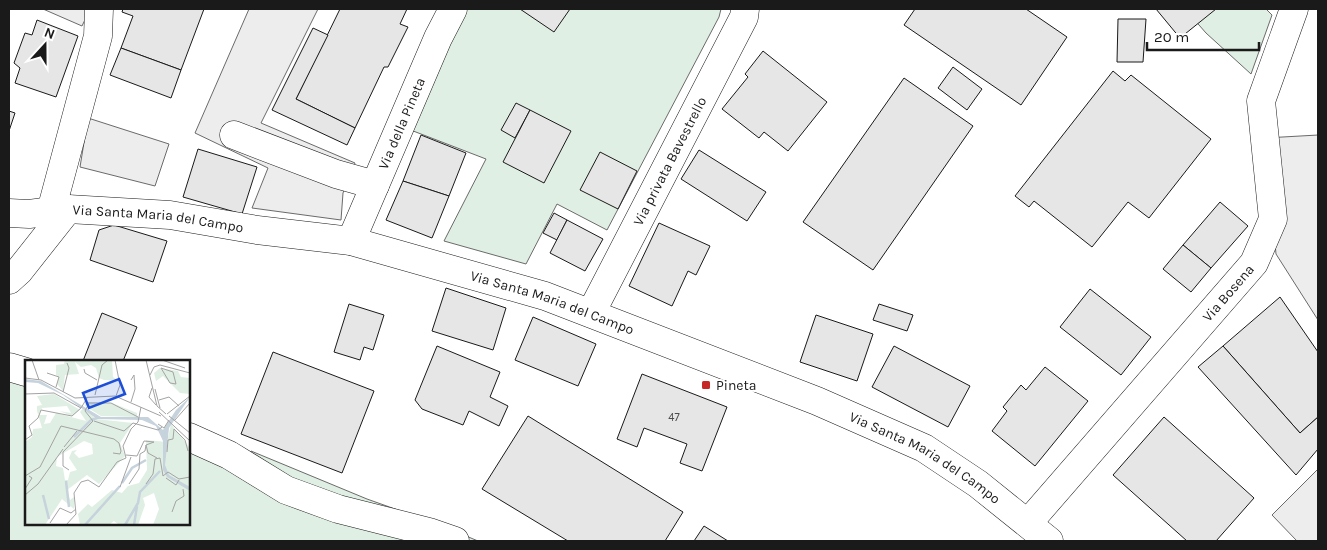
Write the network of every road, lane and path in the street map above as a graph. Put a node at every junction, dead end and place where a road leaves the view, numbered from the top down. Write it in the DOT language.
graph roads {
  1 [pos="99,9"];
  2 [pos="453,9"];
  3 [pos="745,9"];
  4 [pos="1294,9"];
  5 [pos="234,135"];
  6 [pos="375,185"];
  7 [pos="60,210"];
  8 [pos="9,213"];
  9 [pos="351,241"];
  10 [pos="9,280"];
  11 [pos="592,313"];
  12 [pos="9,367"];
  13 [pos="25,372"];
  14 [pos="190,437"];
  15 [pos="1028,523"];
  16 [pos="455,541"];
  17 [pos="1049,541"];
  1 -- 7 [label="street"];
  2 -- 6 [label="street, Via della Pineta"];
  3 -- 11 [label="street, Via privata Bavestrello"];
  4 -- 15 [label="street, Via Bosena"];
  5 -- 6 [label="street"];
  6 -- 9 [label="street, Via della Pineta"];
  7 -- 8 [label="street, Via Santa Maria del Campo"];
  7 -- 9 [label="street, Via Santa Maria del Campo"];
  7 -- 10 [label="street"];
  9 -- 11 [label="street, Via Santa Maria del Campo"];
  11 -- 15 [label="street, Via Santa Maria del Campo"];
  12 -- 13 [label="street"];
  14 -- 16 [label="street"];
  15 -- 17 [label="street, Via Santa Maria del Campo"];
}
